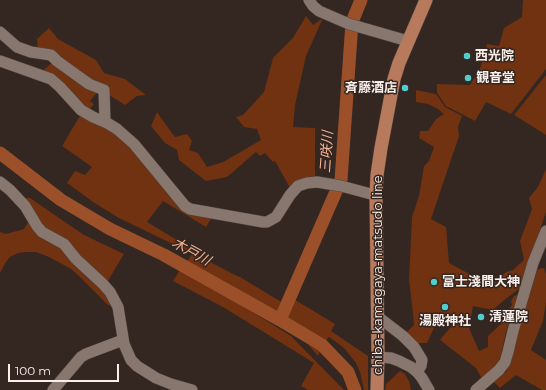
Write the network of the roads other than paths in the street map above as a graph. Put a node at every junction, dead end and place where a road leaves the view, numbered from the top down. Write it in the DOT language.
graph roads {
  1 [pos="308,0"];
  2 [pos="426,0"];
  3 [pos="0,32"];
  4 [pos="408,41"];
  5 [pos="0,61"];
  6 [pos="105,122"];
  7 [pos="0,182"];
  8 [pos="376,194"];
  9 [pos="546,231"];
  10 [pos="377,316"];
  11 [pos="123,340"];
  12 [pos="378,357"];
  13 [pos="417,372"];
  14 [pos="53,390"];
  15 [pos="192,390"];
  16 [pos="377,390"];
  17 [pos="429,390"];
  18 [pos="476,390"];
  1 -- 4 [label="street"];
  2 -- 4 [label="main road, chiba-kamagaya-matsudo line"];
  3 -- 6 [label="street"];
  4 -- 8 [label="main road, chiba-kamagaya-matsudo line"];
  5 -- 6 [label="street"];
  6 -- 8 [label="street"];
  7 -- 11 [label="street"];
  8 -- 10 [label="main road, chiba-kamagaya-matsudo line"];
  9 -- 18 [label="street"];
  10 -- 12 [label="main road, chiba-kamagaya-matsudo line"];
  10 -- 13 [label="street"];
  11 -- 14 [label="street"];
  11 -- 15 [label="street"];
  12 -- 13 [label="street"];
  12 -- 16 [label="main road, chiba-kamagaya-matsudo line"];
  13 -- 17 [label="street"];
}
